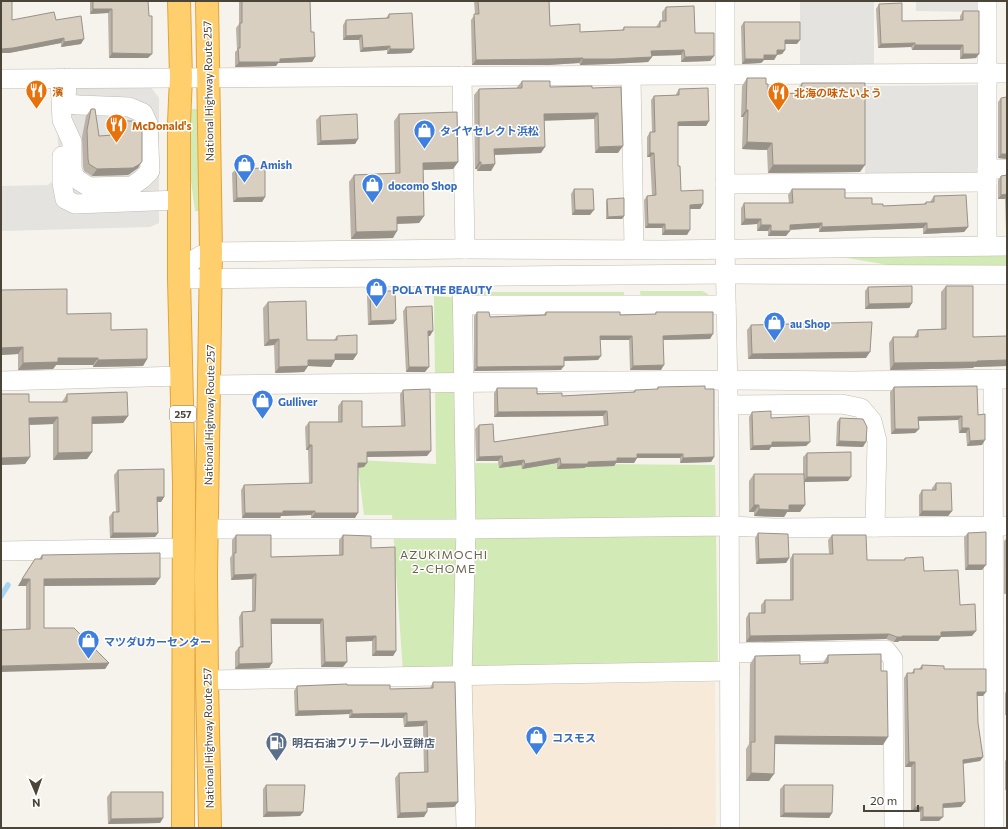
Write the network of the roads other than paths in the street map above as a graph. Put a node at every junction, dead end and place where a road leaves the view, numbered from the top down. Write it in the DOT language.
graph roads {
  1 [pos="179,1"];
  2 [pos="207,1"];
  3 [pos="725,1"];
  4 [pos="987,1"];
  5 [pos="1007,72"];
  6 [pos="987,73"];
  7 [pos="725,74"];
  8 [pos="462,76"];
  9 [pos="631,76"];
  10 [pos="180,77"];
  11 [pos="1,78"];
  12 [pos="64,78"];
  13 [pos="208,78"];
  14 [pos="62,120"];
  15 [pos="1007,168"];
  16 [pos="987,175"];
  17 [pos="725,184"];
  18 [pos="132,186"];
  19 [pos="179,194"];
  20 [pos="987,246"];
  21 [pos="1007,246"];
  22 [pos="725,248"];
  23 [pos="465,249"];
  24 [pos="634,249"];
  25 [pos="211,252"];
  26 [pos="726,274"];
  27 [pos="1007,275"];
  28 [pos="462,277"];
  29 [pos="211,278"];
  30 [pos="179,279"];
  31 [pos="462,305"];
  32 [pos="726,305"];
  33 [pos="182,376"];
  34 [pos="1000,379"];
  35 [pos="728,380"];
  36 [pos="1,381"];
  37 [pos="464,383"];
  38 [pos="210,385"];
  39 [pos="728,405"];
  40 [pos="728,526"];
  41 [pos="1000,526"];
  42 [pos="875,527"];
  43 [pos="208,529"];
  44 [pos="466,529"];
  45 [pos="184,548"];
  46 [pos="1,551"];
  47 [pos="730,653"];
  48 [pos="730,671"];
  49 [pos="462,676"];
  50 [pos="1000,679"];
  51 [pos="207,680"];
  52 [pos="183,828"];
  53 [pos="210,828"];
  54 [pos="466,828"];
  55 [pos="730,828"];
  56 [pos="894,828"];
  57 [pos="994,828"];
  1 -- 10 [label="highway, 257"];
  2 -- 13 [label="highway, National Highway Route 257 / 257"];
  3 -- 7 [label="street"];
  4 -- 6 [label="street"];
  5 -- 6 [label="street"];
  6 -- 7 [label="street"];
  6 -- 16 [label="street"];
  7 -- 9 [label="street"];
  7 -- 17 [label="street"];
  8 -- 9 [label="street"];
  8 -- 13 [label="street"];
  8 -- 23 [label="street"];
  9 -- 24 [label="street"];
  10 -- 12 [label="street"];
  10 -- 13 [label="street"];
  10 -- 19 [label="highway, 257"];
  11 -- 12 [label="street"];
  12 -- 14 [label="street"];
  12 -- 18 [label="street"];
  13 -- 25 [label="highway, National Highway Route 257 / 257"];
  14 -- 18 [label="street"];
  14 -- 19 [label="street"];
  15 -- 16 [label="street"];
  16 -- 17 [label="street"];
  16 -- 20 [label="street"];
  17 -- 22 [label="street"];
  18 -- 19 [label="street"];
  19 -- 30 [label="highway, 257"];
  20 -- 21 [label="street"];
  20 -- 22 [label="street"];
  22 -- 24 [label="street"];
  22 -- 26 [label="street"];
  23 -- 24 [label="street"];
  23 -- 25 [label="street"];
  25 -- 29 [label="highway, National Highway Route 257 / 257"];
  25 -- 30 [label="street"];
  26 -- 27 [label="street"];
  26 -- 28 [label="street"];
  26 -- 32 [label="street"];
  28 -- 29 [label="street"];
  28 -- 31 [label="street"];
  29 -- 30 [label="street"];
  29 -- 38 [label="highway, National Highway Route 257 / 257"];
  30 -- 33 [label="highway, 257"];
  31 -- 32 [label="street"];
  31 -- 37 [label="street"];
  32 -- 35 [label="street"];
  33 -- 36 [label="street"];
  33 -- 45 [label="highway, 257"];
  34 -- 35 [label="street"];
  34 -- 41 [label="street"];
  35 -- 37 [label="street"];
  35 -- 39 [label="street"];
  37 -- 38 [label="street"];
  37 -- 44 [label="street"];
  38 -- 43 [label="highway, National Highway Route 257 / 257"];
  39 -- 40 [label="street"];
  39 -- 42 [label="street"];
  40 -- 42 [label="street"];
  40 -- 44 [label="street"];
  40 -- 47 [label="street"];
  41 -- 42 [label="street"];
  41 -- 50 [label="street"];
  43 -- 44 [label="street"];
  43 -- 51 [label="highway, National Highway Route 257 / 257"];
  44 -- 49 [label="street"];
  45 -- 46 [label="street"];
  45 -- 52 [label="highway, 257"];
  47 -- 48 [label="street"];
  47 -- 56 [label="street"];
  48 -- 49 [label="street"];
  48 -- 55 [label="street"];
  49 -- 51 [label="street"];
  49 -- 54 [label="street"];
  50 -- 57 [label="street"];
  51 -- 53 [label="highway, National Highway Route 257 / 257"];
}
